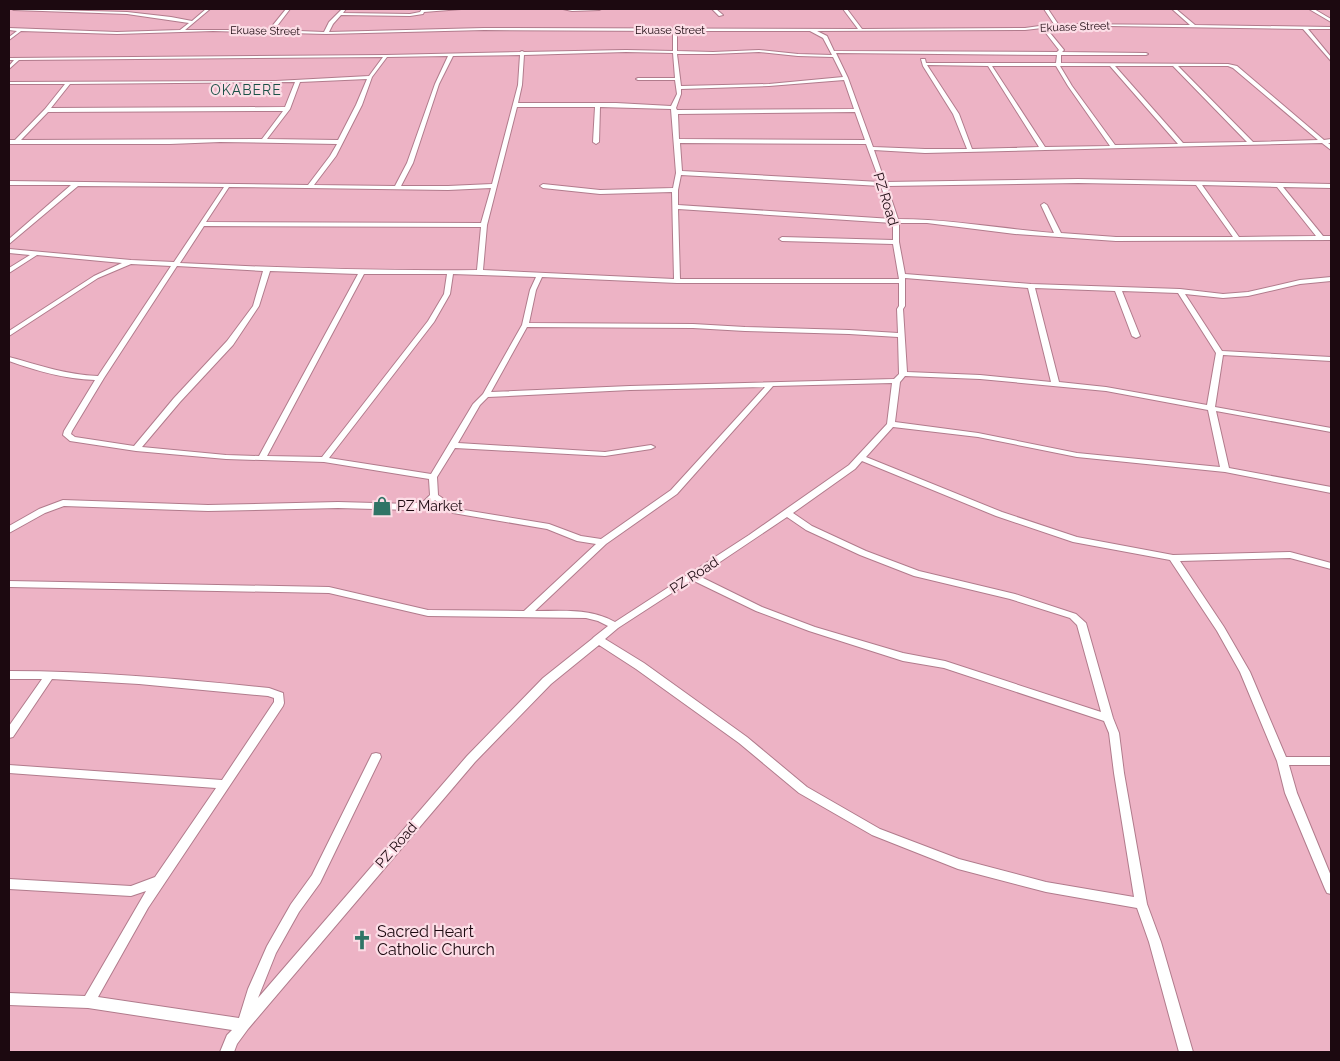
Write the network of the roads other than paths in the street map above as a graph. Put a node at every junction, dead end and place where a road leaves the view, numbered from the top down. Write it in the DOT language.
graph roads {
  1 [pos="14,9"];
  2 [pos="208,9"];
  3 [pos="288,9"];
  4 [pos="344,9"];
  5 [pos="459,9"];
  6 [pos="565,9"];
  7 [pos="599,9"];
  8 [pos="714,9"];
  9 [pos="845,9"];
  10 [pos="1046,9"];
  11 [pos="1174,9"];
  12 [pos="1310,9"];
  13 [pos="424,10"];
  14 [pos="340,14"];
  15 [pos="721,15"];
  16 [pos="1331,21"];
  17 [pos="193,22"];
  18 [pos="1057,25"];
  19 [pos="1194,26"];
  20 [pos="1304,27"];
  21 [pos="1044,28"];
  22 [pos="1331,28"];
  23 [pos="9,29"];
  24 [pos="808,29"];
  25 [pos="182,30"];
  26 [pos="675,30"];
  27 [pos="861,30"];
  28 [pos="19,31"];
  29 [pos="272,31"];
  30 [pos="326,33"];
  31 [pos="9,39"];
  32 [pos="522,52"];
  33 [pos="675,52"];
  34 [pos="1059,52"];
  35 [pos="920,53"];
  36 [pos="834,54"];
  37 [pos="1146,54"];
  38 [pos="451,55"];
  39 [pos="386,56"];
  40 [pos="18,59"];
  41 [pos="9,60"];
  42 [pos="1331,60"];
  43 [pos="1059,63"];
  44 [pos="924,64"];
  45 [pos="989,64"];
  46 [pos="1111,64"];
  47 [pos="1173,64"];
  48 [pos="9,68"];
  49 [pos="370,78"];
  50 [pos="846,78"];
  51 [pos="638,79"];
  52 [pos="678,79"];
  53 [pos="298,81"];
  54 [pos="9,82"];
  55 [pos="69,82"];
  56 [pos="679,88"];
  57 [pos="598,105"];
  58 [pos="515,106"];
  59 [pos="287,108"];
  60 [pos="48,110"];
  61 [pos="674,110"];
  62 [pos="857,110"];
  63 [pos="264,140"];
  64 [pos="677,141"];
  65 [pos="1328,141"];
  66 [pos="9,142"];
  67 [pos="16,142"];
  68 [pos="340,142"];
  69 [pos="596,142"];
  70 [pos="1252,143"];
  71 [pos="1181,144"];
  72 [pos="870,145"];
  73 [pos="1113,146"];
  74 [pos="1331,148"];
  75 [pos="1043,149"];
  76 [pos="970,150"];
  77 [pos="679,173"];
  78 [pos="9,183"];
  79 [pos="76,184"];
  80 [pos="881,184"];
  81 [pos="228,185"];
  82 [pos="311,185"];
  83 [pos="1200,185"];
  84 [pos="494,186"];
  85 [pos="543,186"];
  86 [pos="1279,186"];
  87 [pos="1331,186"];
  88 [pos="397,187"];
  89 [pos="675,190"];
  90 [pos="1044,205"];
  91 [pos="677,207"];
  92 [pos="896,221"];
  93 [pos="204,224"];
  94 [pos="484,225"];
  95 [pos="1059,236"];
  96 [pos="1237,238"];
  97 [pos="1321,238"];
  98 [pos="1331,238"];
  99 [pos="782,239"];
  100 [pos="9,242"];
  101 [pos="896,242"];
  102 [pos="9,252"];
  103 [pos="34,254"];
  104 [pos="131,262"];
  105 [pos="176,265"];
  106 [pos="267,269"];
  107 [pos="9,271"];
  108 [pos="362,272"];
  109 [pos="450,272"];
  110 [pos="480,272"];
  111 [pos="540,274"];
  112 [pos="901,278"];
  113 [pos="1331,279"];
  114 [pos="678,281"];
  115 [pos="1031,286"];
  116 [pos="1118,290"];
  117 [pos="1180,291"];
  118 [pos="528,313"];
  119 [pos="539,324"];
  120 [pos="525,325"];
  121 [pos="9,334"];
  122 [pos="901,335"];
  123 [pos="1136,336"];
  124 [pos="1220,353"];
  125 [pos="9,359"];
  126 [pos="1331,359"];
  127 [pos="903,374"];
  128 [pos="100,378"];
  129 [pos="896,381"];
  130 [pos="1055,383"];
  131 [pos="770,386"];
  132 [pos="486,395"];
  133 [pos="1210,406"];
  134 [pos="891,424"];
  135 [pos="1331,430"];
  136 [pos="453,445"];
  137 [pos="650,447"];
  138 [pos="136,450"];
  139 [pos="860,457"];
  140 [pos="262,458"];
  141 [pos="324,460"];
  142 [pos="1225,470"];
  143 [pos="433,477"];
  144 [pos="1331,490"];
  145 [pos="434,496"];
  146 [pos="786,512"];
  147 [pos="9,530"];
  148 [pos="580,539"];
  149 [pos="603,542"];
  150 [pos="585,558"];
  151 [pos="1173,558"];
  152 [pos="1331,566"];
  153 [pos="692,576"];
  154 [pos="9,584"];
  155 [pos="527,614"];
  156 [pos="615,626"];
  157 [pos="598,639"];
  158 [pos="9,675"];
  159 [pos="50,675"];
  160 [pos="1108,718"];
  161 [pos="9,734"];
  162 [pos="376,757"];
  163 [pos="1282,761"];
  164 [pos="1331,761"];
  165 [pos="9,769"];
  166 [pos="223,784"];
  167 [pos="159,881"];
  168 [pos="9,884"];
  169 [pos="1331,888"];
  170 [pos="131,891"];
  171 [pos="144,904"];
  172 [pos="1141,904"];
  173 [pos="9,999"];
  174 [pos="88,1002"];
  175 [pos="243,1025"];
  176 [pos="228,1052"];
  177 [pos="1186,1052"];
  1 -- 17 [label="street"];
  2 -- 17 [label="street"];
  3 -- 29 [label="street"];
  4 -- 14 [label="street"];
  5 -- 13 [label="street"];
  6 -- 7 [label="street"];
  8 -- 15 [label="street"];
  9 -- 27 [label="street"];
  10 -- 18 [label="street"];
  11 -- 19 [label="street"];
  12 -- 16 [label="street"];
  13 -- 14 [label="street"];
  14 -- 30 [label="street"];
  17 -- 25 [label="street"];
  18 -- 19 [label="street, Ekuase Street"];
  18 -- 21 [label="street, Ekuase Street"];
  19 -- 20 [label="street, Ekuase Street"];
  20 -- 22 [label="street, Ekuase Street"];
  20 -- 42 [label="street"];
  21 -- 27 [label="street, Ekuase Street"];
  21 -- 34 [label="street"];
  23 -- 28 [label="street, Ekuase Street"];
  24 -- 26 [label="street, Ekuase Street"];
  24 -- 27 [label="street, Ekuase Street"];
  24 -- 36 [label="street, PZ Road"];
  25 -- 28 [label="street, Ekuase Street"];
  25 -- 29 [label="street, Ekuase Street"];
  26 -- 30 [label="street, Ekuase Street"];
  26 -- 33 [label="street"];
  28 -- 31 [label="street"];
  29 -- 30 [label="street, Ekuase Street"];
  32 -- 33 [label="street"];
  32 -- 38 [label="street"];
  32 -- 58 [label="street"];
  33 -- 36 [label="street"];
  33 -- 52 [label="street"];
  34 -- 35 [label="street"];
  34 -- 37 [label="street"];
  34 -- 43 [label="street"];
  35 -- 36 [label="street"];
  35 -- 44 [label="street"];
  36 -- 50 [label="street, PZ Road"];
  38 -- 39 [label="street"];
  38 -- 88 [label="street"];
  39 -- 40 [label="street"];
  39 -- 49 [label="street"];
  40 -- 41 [label="street"];
  40 -- 48 [label="street"];
  43 -- 45 [label="street"];
  43 -- 46 [label="street"];
  43 -- 73 [label="street"];
  44 -- 45 [label="street"];
  44 -- 76 [label="street"];
  45 -- 75 [label="street"];
  46 -- 47 [label="street"];
  46 -- 71 [label="street"];
  47 -- 65 [label="street"];
  47 -- 70 [label="street"];
  49 -- 53 [label="street"];
  49 -- 68 [label="street"];
  50 -- 56 [label="street"];
  50 -- 62 [label="street, PZ Road"];
  51 -- 52 [label="street"];
  52 -- 56 [label="street"];
  53 -- 55 [label="street"];
  53 -- 59 [label="street"];
  54 -- 55 [label="street"];
  55 -- 60 [label="street"];
  56 -- 61 [label="street"];
  57 -- 58 [label="street"];
  57 -- 61 [label="street"];
  57 -- 69 [label="street"];
  58 -- 84 [label="street"];
  59 -- 60 [label="street"];
  59 -- 63 [label="street"];
  60 -- 67 [label="street"];
  61 -- 62 [label="street"];
  61 -- 64 [label="street"];
  62 -- 72 [label="street, PZ Road"];
  63 -- 67 [label="street"];
  63 -- 68 [label="street"];
  64 -- 72 [label="street"];
  64 -- 77 [label="street"];
  65 -- 70 [label="street"];
  65 -- 74 [label="street"];
  66 -- 67 [label="street"];
  68 -- 82 [label="street"];
  70 -- 71 [label="street"];
  71 -- 73 [label="street"];
  72 -- 76 [label="street"];
  72 -- 80 [label="street, PZ Road"];
  73 -- 75 [label="street"];
  75 -- 76 [label="street"];
  77 -- 80 [label="street"];
  77 -- 89 [label="street"];
  78 -- 79 [label="street"];
  79 -- 81 [label="street"];
  79 -- 100 [label="street"];
  80 -- 83 [label="street"];
  80 -- 92 [label="street, PZ Road"];
  81 -- 82 [label="street"];
  81 -- 93 [label="street"];
  82 -- 88 [label="street"];
  83 -- 86 [label="street"];
  83 -- 96 [label="street"];
  84 -- 88 [label="street"];
  84 -- 94 [label="street"];
  85 -- 89 [label="street"];
  86 -- 87 [label="street"];
  86 -- 97 [label="street"];
  89 -- 91 [label="street"];
  90 -- 95 [label="street"];
  91 -- 92 [label="street"];
  91 -- 114 [label="street"];
  92 -- 95 [label="street"];
  92 -- 101 [label="street, PZ Road"];
  93 -- 94 [label="street"];
  93 -- 105 [label="street"];
  94 -- 110 [label="street"];
  95 -- 96 [label="street"];
  96 -- 97 [label="street"];
  97 -- 98 [label="street"];
  99 -- 101 [label="street"];
  101 -- 112 [label="street, PZ Road"];
  102 -- 103 [label="street"];
  103 -- 104 [label="street"];
  103 -- 107 [label="street"];
  104 -- 105 [label="street"];
  104 -- 121 [label="street"];
  105 -- 106 [label="street"];
  105 -- 128 [label="street"];
  106 -- 108 [label="street"];
  106 -- 138 [label="street"];
  108 -- 109 [label="street"];
  108 -- 140 [label="street"];
  109 -- 110 [label="street"];
  109 -- 141 [label="street"];
  110 -- 111 [label="street"];
  111 -- 114 [label="street"];
  111 -- 118 [label="street"];
  112 -- 114 [label="street"];
  112 -- 115 [label="street"];
  112 -- 122 [label="street, PZ Road"];
  113 -- 117 [label="street"];
  115 -- 116 [label="street"];
  115 -- 130 [label="street"];
  116 -- 117 [label="street"];
  116 -- 123 [label="street"];
  117 -- 124 [label="street"];
  118 -- 119 [label="street"];
  118 -- 120 [label="street"];
  119 -- 120 [label="street"];
  119 -- 122 [label="street"];
  120 -- 132 [label="street"];
  122 -- 127 [label="street, PZ Road"];
  124 -- 126 [label="street"];
  124 -- 133 [label="street"];
  125 -- 128 [label="street"];
  127 -- 129 [label="street"];
  127 -- 130 [label="street"];
  128 -- 138 [label="street"];
  129 -- 131 [label="street"];
  129 -- 134 [label="street"];
  130 -- 133 [label="street"];
  131 -- 132 [label="street"];
  131 -- 149 [label="street"];
  132 -- 136 [label="street"];
  133 -- 135 [label="street"];
  133 -- 142 [label="street"];
  134 -- 139 [label="street, PZ Road"];
  134 -- 142 [label="street"];
  136 -- 137 [label="street"];
  136 -- 143 [label="street"];
  138 -- 140 [label="street"];
  139 -- 146 [label="street, PZ Road"];
  139 -- 151 [label="street"];
  140 -- 141 [label="street"];
  141 -- 143 [label="street"];
  142 -- 144 [label="street"];
  143 -- 145 [label="street"];
  145 -- 147 [label="street"];
  145 -- 148 [label="street"];
  146 -- 153 [label="street, PZ Road"];
  146 -- 160 [label="street"];
  148 -- 149 [label="street"];
  148 -- 150 [label="street"];
  149 -- 150 [label="street"];
  150 -- 155 [label="street"];
  151 -- 152 [label="street"];
  151 -- 163 [label="street"];
  153 -- 156 [label="street, PZ Road"];
  153 -- 160 [label="street"];
  154 -- 155 [label="street"];
  155 -- 156 [label="street"];
  156 -- 157 [label="street, PZ Road"];
  157 -- 172 [label="street"];
  157 -- 175 [label="street, PZ Road"];
  158 -- 159 [label="street"];
  159 -- 161 [label="street"];
  159 -- 166 [label="street"];
  160 -- 172 [label="street"];
  162 -- 175 [label="street"];
  163 -- 164 [label="street"];
  163 -- 169 [label="street"];
  165 -- 166 [label="street"];
  166 -- 167 [label="street"];
  167 -- 170 [label="street"];
  167 -- 171 [label="street"];
  168 -- 170 [label="street"];
  170 -- 171 [label="street"];
  171 -- 174 [label="street"];
  172 -- 177 [label="street"];
  173 -- 174 [label="street"];
  174 -- 175 [label="street"];
  175 -- 176 [label="street, PZ Road"];
}
